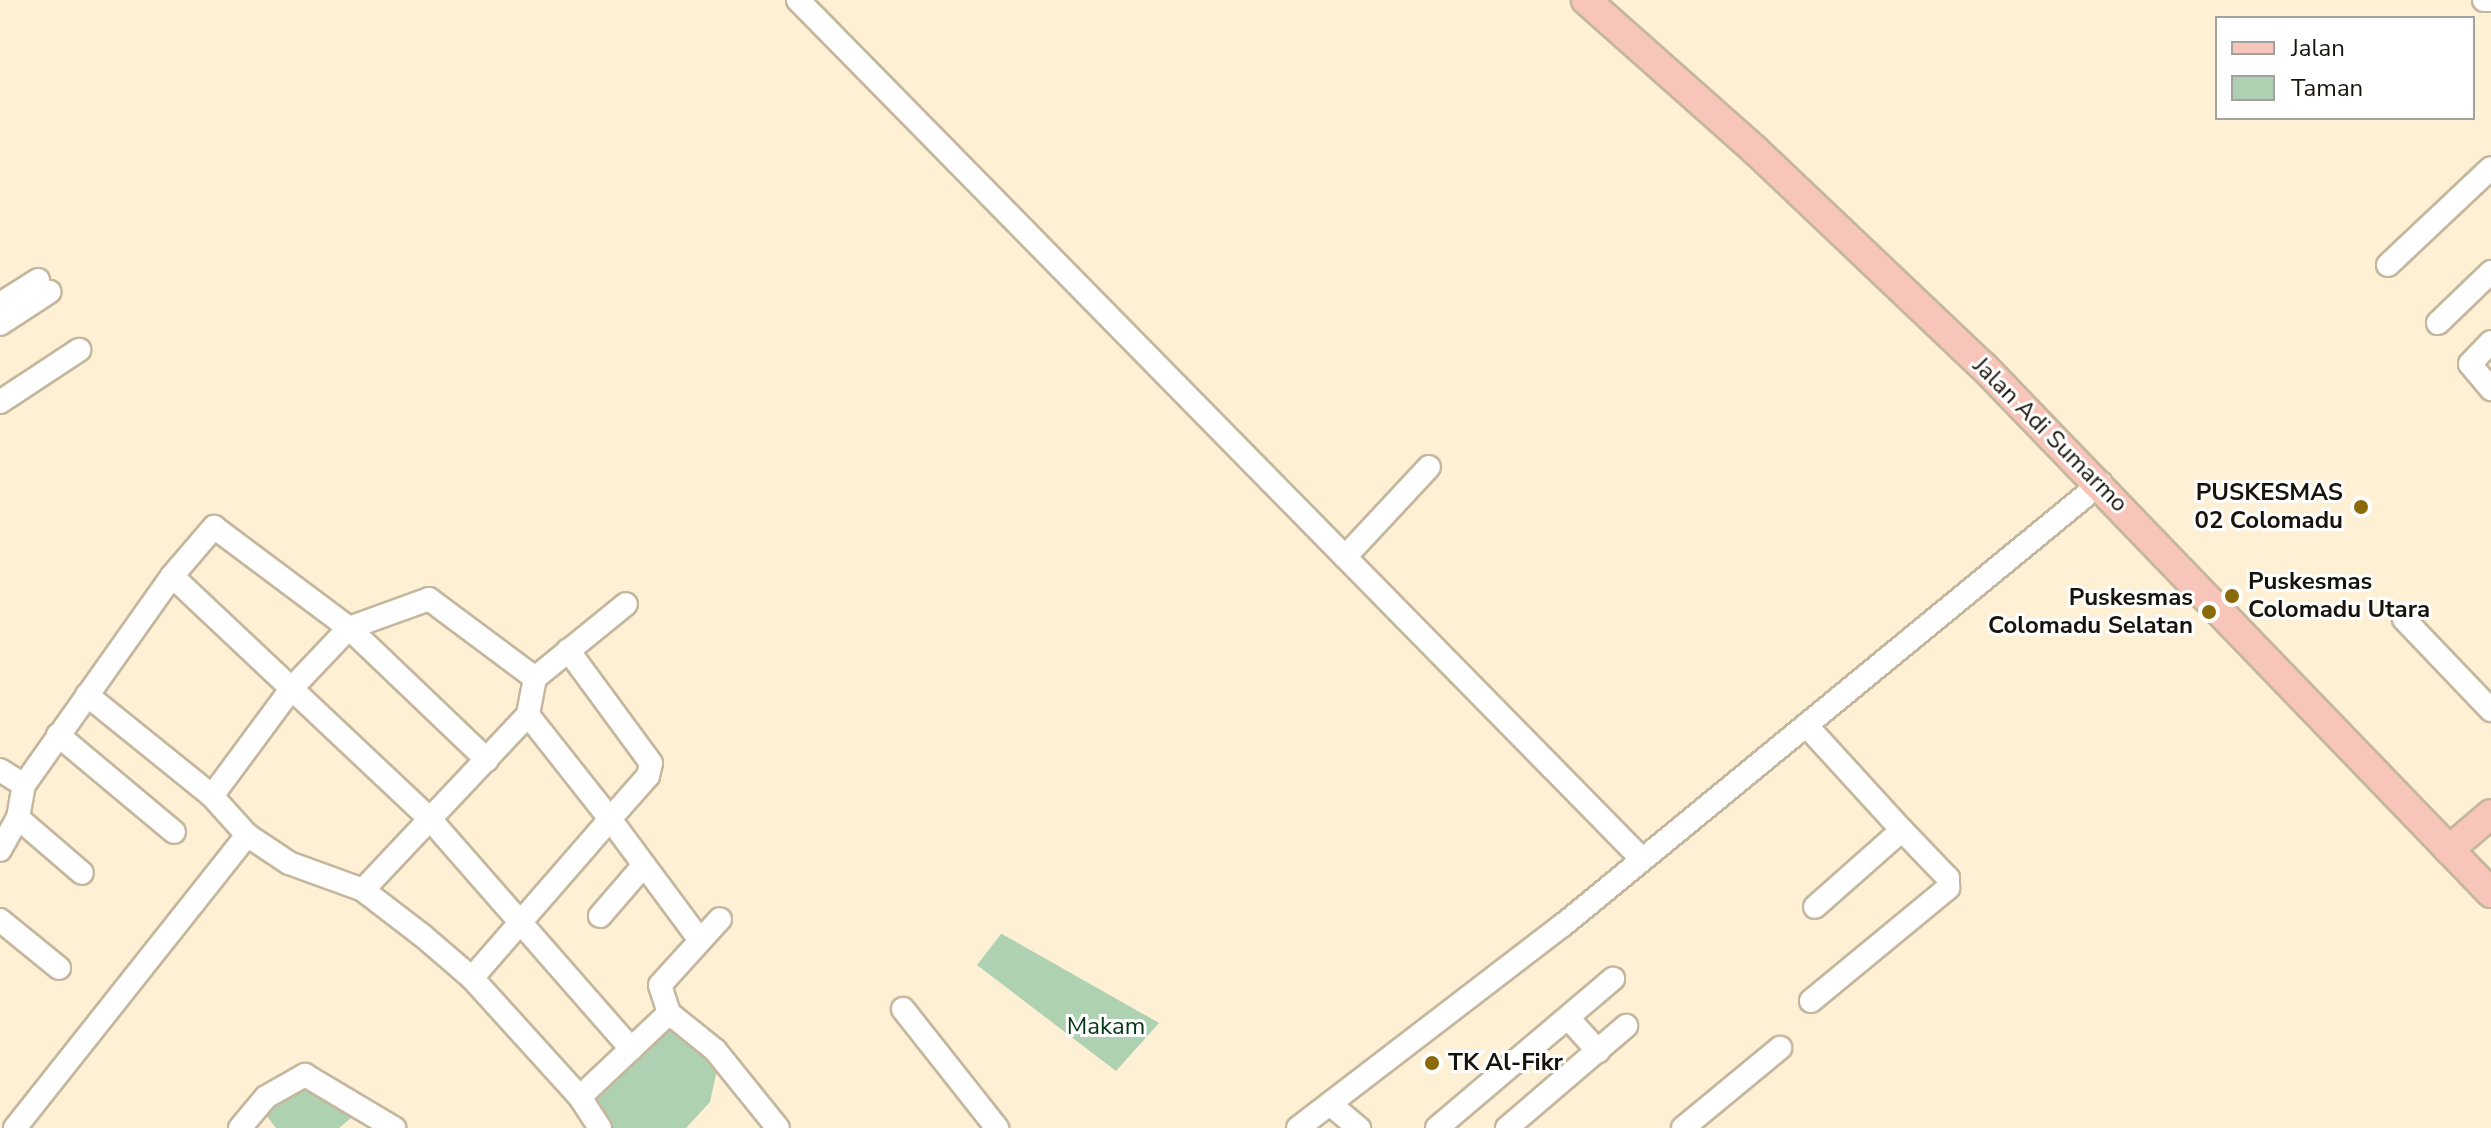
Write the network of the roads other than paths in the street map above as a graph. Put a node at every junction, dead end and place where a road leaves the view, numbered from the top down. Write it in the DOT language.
graph roads {
  1 [pos="798,0"];
  2 [pos="1586,0"];
  3 [pos="2484,0"];
  4 [pos="2491,0"];
  5 [pos="2491,168"];
  6 [pos="2388,265"];
  7 [pos="2491,272"];
  8 [pos="0,304"];
  9 [pos="2438,323"];
  10 [pos="0,324"];
  11 [pos="2491,342"];
  12 [pos="79,350"];
  13 [pos="2491,389"];
  14 [pos="0,402"];
  15 [pos="1429,467"];
  16 [pos="2101,483"];
  17 [pos="1345,557"];
  18 [pos="172,576"];
  19 [pos="626,604"];
  20 [pos="2404,619"];
  21 [pos="349,628"];
  22 [pos="568,650"];
  23 [pos="535,678"];
  24 [pos="292,688"];
  25 [pos="87,695"];
  26 [pos="2491,710"];
  27 [pos="528,715"];
  28 [pos="1806,725"];
  29 [pos="58,735"];
  30 [pos="487,760"];
  31 [pos="0,770"];
  32 [pos="24,785"];
  33 [pos="212,796"];
  34 [pos="2491,814"];
  35 [pos="18,818"];
  36 [pos="429,818"];
  37 [pos="610,819"];
  38 [pos="1902,830"];
  39 [pos="174,832"];
  40 [pos="247,835"];
  41 [pos="0,850"];
  42 [pos="2449,850"];
  43 [pos="1641,858"];
  44 [pos="644,865"];
  45 [pos="82,873"];
  46 [pos="363,890"];
  47 [pos="2491,893"];
  48 [pos="1815,907"];
  49 [pos="600,916"];
  50 [pos="720,919"];
  51 [pos="0,920"];
  52 [pos="523,923"];
  53 [pos="700,940"];
  54 [pos="59,968"];
  55 [pos="472,978"];
  56 [pos="1613,979"];
  57 [pos="1811,1001"];
  58 [pos="903,1009"];
  59 [pos="669,1013"];
  60 [pos="1568,1018"];
  61 [pos="1626,1026"];
  62 [pos="1780,1048"];
  63 [pos="631,1049"];
  64 [pos="1598,1051"];
  65 [pos="580,1097"];
  66 [pos="1330,1104"];
  67 [pos="15,1128"];
  68 [pos="240,1128"];
  69 [pos="394,1128"];
  70 [pos="600,1128"];
  71 [pos="778,1128"];
  72 [pos="997,1128"];
  73 [pos="1298,1128"];
  74 [pos="1359,1128"];
  75 [pos="1437,1128"];
  76 [pos="1507,1128"];
  77 [pos="1683,1128"];
  1 -- 17 [label="street"];
  2 -- 16 [label="main road, Jalan Adi Sumarmo"];
  3 -- 4 [label="street"];
  5 -- 6 [label="street"];
  7 -- 9 [label="street"];
  8 -- 10 [label="street"];
  11 -- 13 [label="street"];
  12 -- 14 [label="street"];
  15 -- 17 [label="street"];
  16 -- 28 [label="street"];
  16 -- 42 [label="main road, Jalan Adi Sumarmo"];
  17 -- 43 [label="street"];
  18 -- 21 [label="street"];
  18 -- 24 [label="street"];
  18 -- 25 [label="street"];
  19 -- 22 [label="street"];
  20 -- 26 [label="street"];
  21 -- 23 [label="street"];
  21 -- 24 [label="street"];
  21 -- 30 [label="street"];
  22 -- 23 [label="street"];
  22 -- 37 [label="street"];
  23 -- 27 [label="street"];
  24 -- 33 [label="street"];
  24 -- 36 [label="street"];
  25 -- 29 [label="street"];
  25 -- 33 [label="street"];
  27 -- 30 [label="street"];
  27 -- 37 [label="street"];
  28 -- 38 [label="street"];
  28 -- 43 [label="street"];
  29 -- 32 [label="street"];
  29 -- 39 [label="street"];
  30 -- 36 [label="street"];
  31 -- 32 [label="street"];
  32 -- 35 [label="street"];
  33 -- 40 [label="street"];
  34 -- 42 [label="main road"];
  35 -- 41 [label="street"];
  35 -- 45 [label="street"];
  36 -- 46 [label="street"];
  36 -- 52 [label="street"];
  37 -- 44 [label="street"];
  37 -- 52 [label="street"];
  38 -- 48 [label="street"];
  38 -- 57 [label="street"];
  40 -- 46 [label="street"];
  40 -- 67 [label="street"];
  42 -- 47 [label="main road, Jalan Adi Sumarmo"];
  43 -- 66 [label="street"];
  44 -- 49 [label="street"];
  44 -- 53 [label="street"];
  46 -- 55 [label="street"];
  50 -- 53 [label="street"];
  51 -- 54 [label="street"];
  52 -- 55 [label="street"];
  52 -- 63 [label="street"];
  53 -- 59 [label="street"];
  55 -- 65 [label="street"];
  56 -- 60 [label="street"];
  58 -- 72 [label="street"];
  59 -- 63 [label="street"];
  59 -- 71 [label="street"];
  60 -- 64 [label="street"];
  60 -- 75 [label="street"];
  61 -- 64 [label="street"];
  62 -- 77 [label="street"];
  63 -- 65 [label="street"];
  64 -- 76 [label="street"];
  65 -- 70 [label="street"];
  66 -- 73 [label="street"];
  66 -- 74 [label="street"];
  68 -- 69 [label="street"];
}
